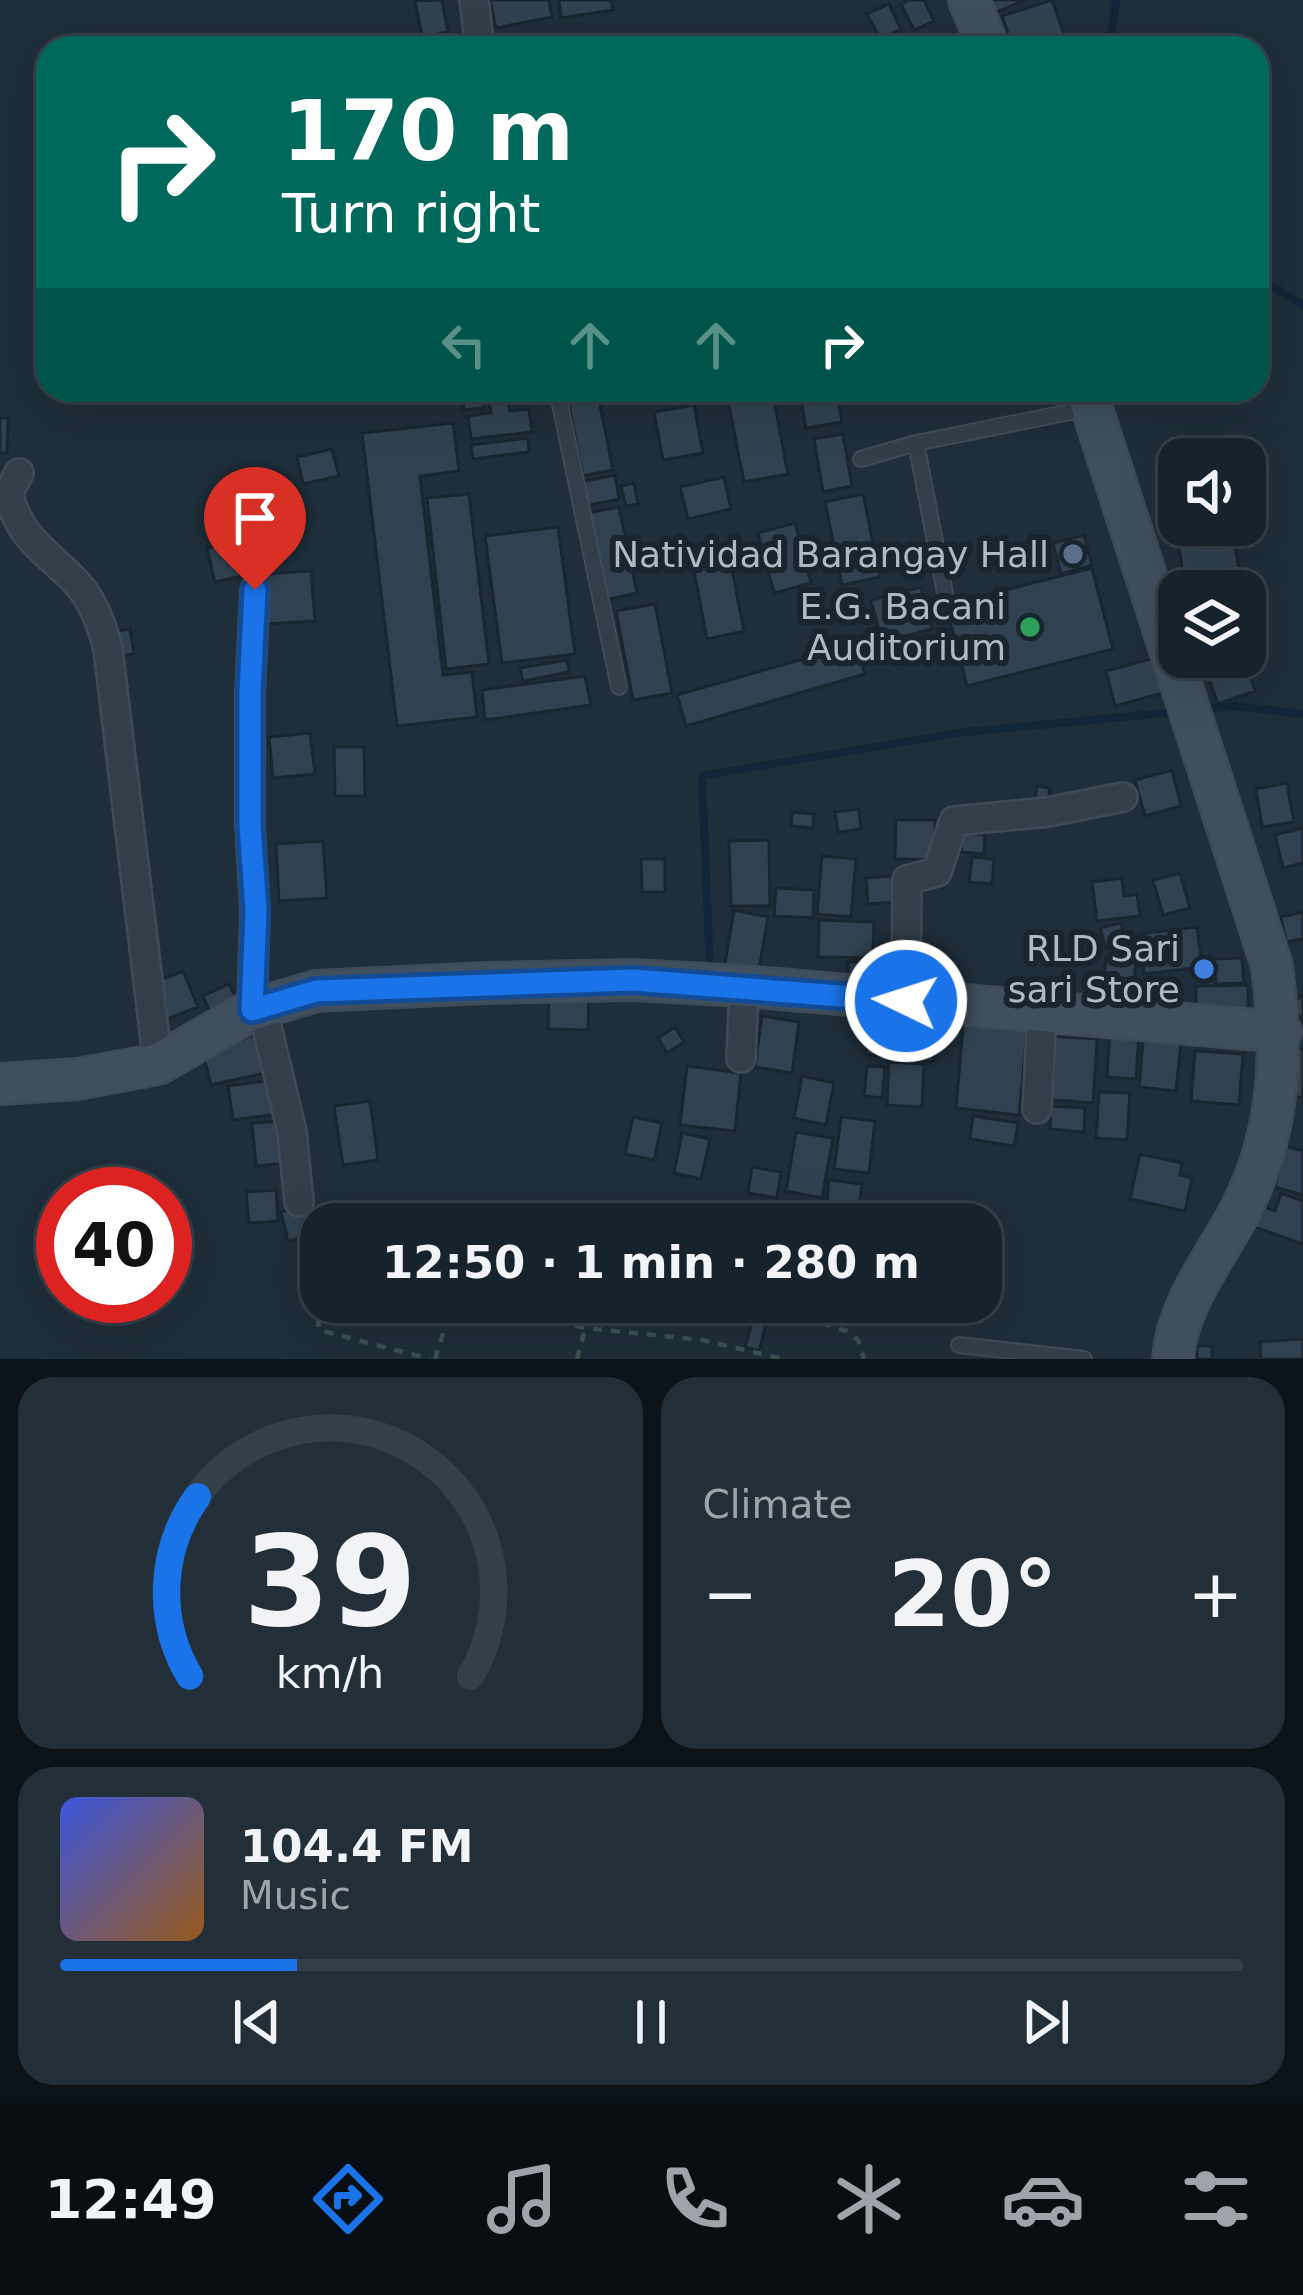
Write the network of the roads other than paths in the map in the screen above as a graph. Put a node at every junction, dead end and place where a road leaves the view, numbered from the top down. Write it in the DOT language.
graph roads {
  1 [pos="474,0"];
  2 [pos="969,0"];
  3 [pos="478,36"];
  4 [pos="984,36"];
  5 [pos="560,402"];
  6 [pos="1077,402"];
  7 [pos="1090,402"];
  8 [pos="916,443"];
  9 [pos="861,459"];
  10 [pos="19,473"];
  11 [pos="255,590"];
  12 [pos="945,593"];
  13 [pos="619,687"];
  14 [pos="1123,797"];
  15 [pos="1288,963"];
  16 [pos="744,986"];
  17 [pos="906,1001"];
  18 [pos="257,1008"];
  19 [pos="1042,1012"];
  20 [pos="1281,1032"];
  21 [pos="742,1058"];
  22 [pos="158,1064"];
  23 [pos="0,1084"];
  24 [pos="1037,1109"];
  25 [pos="299,1202"];
  26 [pos="959,1345"];
  27 [pos="1084,1359"];
  28 [pos="1173,1359"];
  1 -- 3 [label="street"];
  2 -- 4 [label="street"];
  5 -- 13 [label="lane"];
  6 -- 8 [label="lane"];
  7 -- 15 [label="street"];
  8 -- 9 [label="lane"];
  8 -- 12 [label="lane"];
  10 -- 22 [label="street"];
  11 -- 18 [label="street"];
  14 -- 17 [label="street"];
  15 -- 20 [label="street"];
  16 -- 17 [label="street"];
  16 -- 18 [label="street"];
  16 -- 21 [label="street"];
  17 -- 19 [label="street"];
  18 -- 22 [label="street"];
  18 -- 25 [label="street"];
  19 -- 20 [label="street"];
  19 -- 24 [label="street"];
  20 -- 28 [label="street"];
  22 -- 23 [label="street"];
  26 -- 27 [label="lane"];
}
